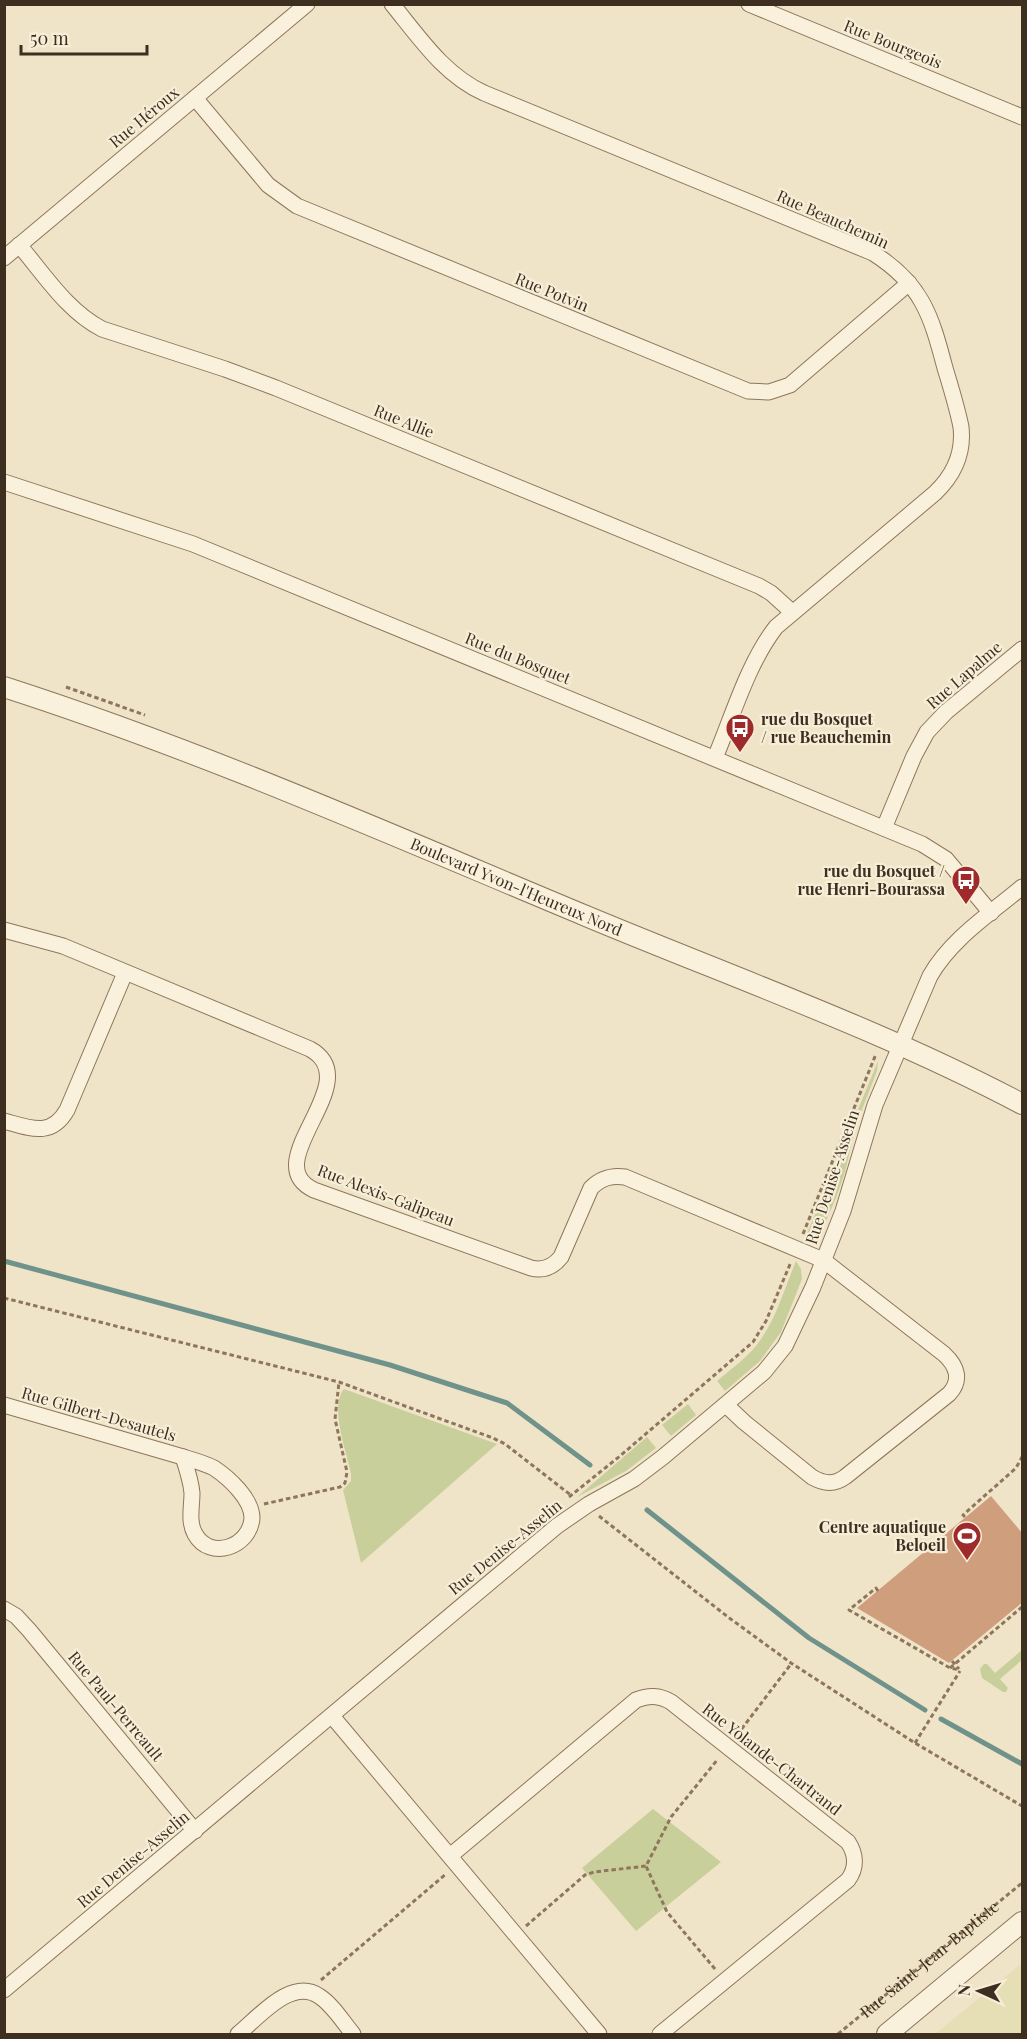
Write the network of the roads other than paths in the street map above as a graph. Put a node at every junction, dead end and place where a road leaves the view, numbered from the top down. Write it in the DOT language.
graph roads {
  1 [pos="308,4"];
  2 [pos="392,4"];
  3 [pos="749,4"];
  4 [pos="195,98"];
  5 [pos="1023,117"];
  6 [pos="19,245"];
  7 [pos="4,258"];
  8 [pos="909,283"];
  9 [pos="4,482"];
  10 [pos="792,612"];
  11 [pos="1023,649"];
  12 [pos="4,687"];
  13 [pos="715,758"];
  14 [pos="884,828"];
  15 [pos="1023,887"];
  16 [pos="991,914"];
  17 [pos="4,930"];
  18 [pos="125,973"];
  19 [pos="900,1045"];
  20 [pos="1023,1104"];
  21 [pos="4,1120"];
  22 [pos="823,1260"];
  23 [pos="4,1405"];
  24 [pos="726,1405"];
  25 [pos="183,1457"];
  26 [pos="4,1609"];
  27 [pos="332,1716"];
  28 [pos="195,1831"];
  29 [pos="453,1861"];
  30 [pos="1023,1922"];
  31 [pos="4,1990"];
  32 [pos="238,2034"];
  33 [pos="353,2034"];
  34 [pos="599,2034"];
  35 [pos="660,2034"];
  36 [pos="887,2034"];
  1 -- 4 [label="street, Rue Héroux"];
  2 -- 8 [label="street, Rue Beauchemin"];
  3 -- 5 [label="street, Rue Bourgeois"];
  4 -- 6 [label="street, Rue Héroux"];
  4 -- 8 [label="street, Rue Potvin"];
  6 -- 7 [label="street, Rue Héroux"];
  6 -- 10 [label="street, Rue Allie"];
  8 -- 10 [label="street, Rue Beauchemin"];
  9 -- 13 [label="street, Rue du Bosquet"];
  10 -- 13 [label="street, Rue Beauchemin"];
  11 -- 14 [label="street, Rue Lapalme"];
  12 -- 19 [label="street, Boulevard Yvon-l'Heureux Nord"];
  13 -- 14 [label="street, Rue du Bosquet"];
  14 -- 16 [label="street, Rue du Bosquet"];
  15 -- 16 [label="street, Rue Denise-Asselin"];
  16 -- 19 [label="street, Rue Denise-Asselin"];
  17 -- 18 [label="street, Rue Alexis-Galipeau"];
  18 -- 21 [label="street"];
  18 -- 22 [label="street, Rue Alexis-Galipeau"];
  19 -- 20 [label="street, Boulevard Yvon-l'Heureux Nord"];
  19 -- 22 [label="street, Rue Denise-Asselin"];
  22 -- 24 [label="street, Rue Denise-Asselin"];
  22 -- 24 [label="street"];
  23 -- 25 [label="street, Rue Gilbert-Desautels"];
  24 -- 27 [label="street, Rue Denise-Asselin"];
  25 -- 25 [label="street, Rue Gilbert-Desautels"];
  26 -- 28 [label="street, Rue Paul-Perreault"];
  27 -- 28 [label="street, Rue Denise-Asselin"];
  27 -- 29 [label="street"];
  28 -- 31 [label="street, Rue Denise-Asselin"];
  29 -- 34 [label="street"];
  29 -- 35 [label="street, Rue Yolande-Chartrand"];
  30 -- 36 [label="street, Rue Saint-Jean-Baptiste"];
  32 -- 33 [label="street"];
}
